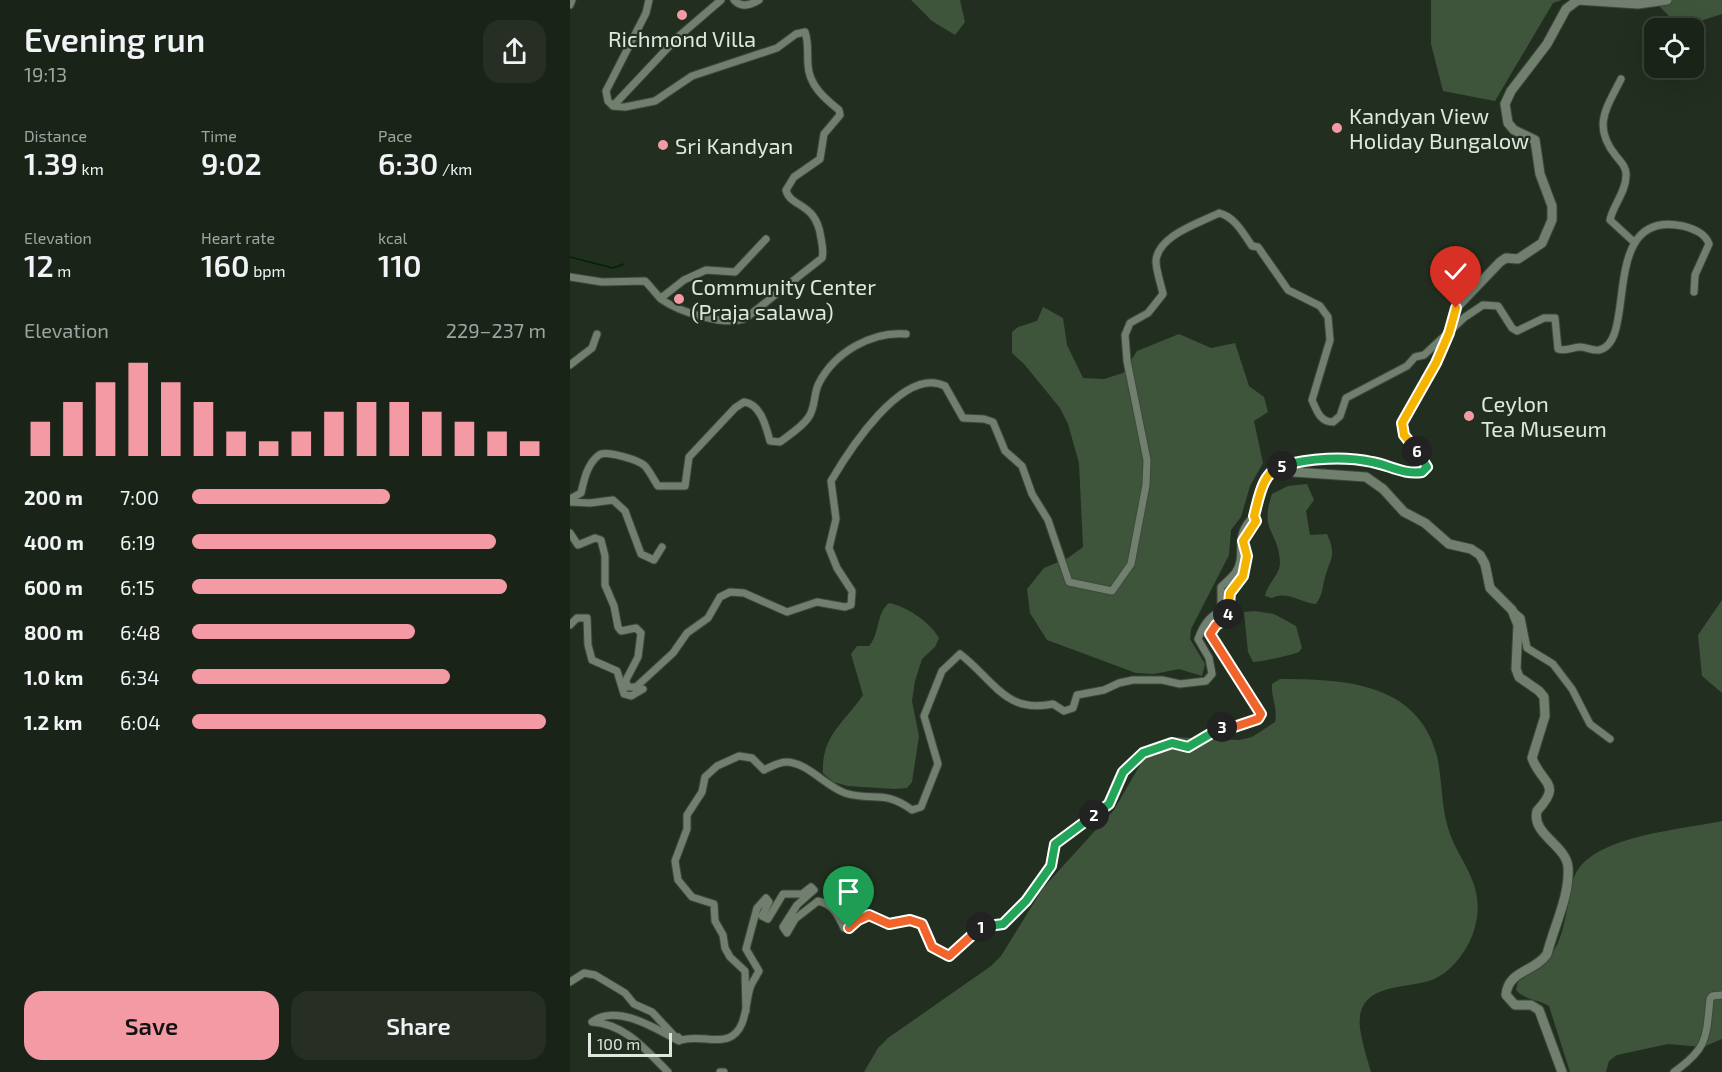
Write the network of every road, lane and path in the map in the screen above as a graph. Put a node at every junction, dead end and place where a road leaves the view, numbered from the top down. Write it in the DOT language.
graph roads {
  1 [pos="572,0"];
  2 [pos="649,0"];
  3 [pos="721,0"];
  4 [pos="734,0"];
  5 [pos="759,0"];
  6 [pos="1667,0"];
  7 [pos="570,5"];
  8 [pos="1621,79"];
  9 [pos="613,106"];
  10 [pos="766,239"];
  11 [pos="1635,243"];
  12 [pos="570,277"];
  13 [pos="1694,292"];
  14 [pos="661,298"];
  15 [pos="1449,333"];
  16 [pos="597,334"];
  17 [pos="906,334"];
  18 [pos="570,365"];
  19 [pos="1293,463"];
  20 [pos="570,500"];
  21 [pos="1254,516"];
  22 [pos="570,533"];
  23 [pos="662,547"];
  24 [pos="1512,610"];
  25 [pos="570,625"];
  26 [pos="636,687"];
  27 [pos="1610,739"];
  28 [pos="570,982"];
  29 [pos="1722,995"];
  30 [pos="746,1011"];
  31 [pos="678,1037"];
  32 [pos="668,1072"];
  33 [pos="720,1072"];
  34 [pos="724,1072"];
  35 [pos="1562,1072"];
  36 [pos="1674,1072"];
  1 -- 7 [label="street"];
  2 -- 9 [label="street"];
  3 -- 9 [label="street"];
  4 -- 5 [label="street"];
  6 -- 15 [label="street"];
  8 -- 11 [label="street"];
  9 -- 14 [label="street"];
  10 -- 14 [label="street"];
  11 -- 13 [label="street"];
  11 -- 15 [label="street"];
  12 -- 14 [label="street"];
  15 -- 19 [label="street"];
  15 -- 26 [label="street"];
  16 -- 18 [label="street"];
  17 -- 20 [label="street"];
  19 -- 21 [label="street"];
  19 -- 24 [label="street"];
  20 -- 23 [label="street"];
  21 -- 30 [label="street"];
  21 -- 30 [label="street"];
  22 -- 26 [label="street"];
  24 -- 27 [label="street"];
  24 -- 35 [label="street"];
  25 -- 26 [label="street"];
  28 -- 31 [label="street"];
  29 -- 36 [label="street"];
  30 -- 31 [label="street"];
  31 -- 32 [label="street"];
  33 -- 34 [label="street"];
}
